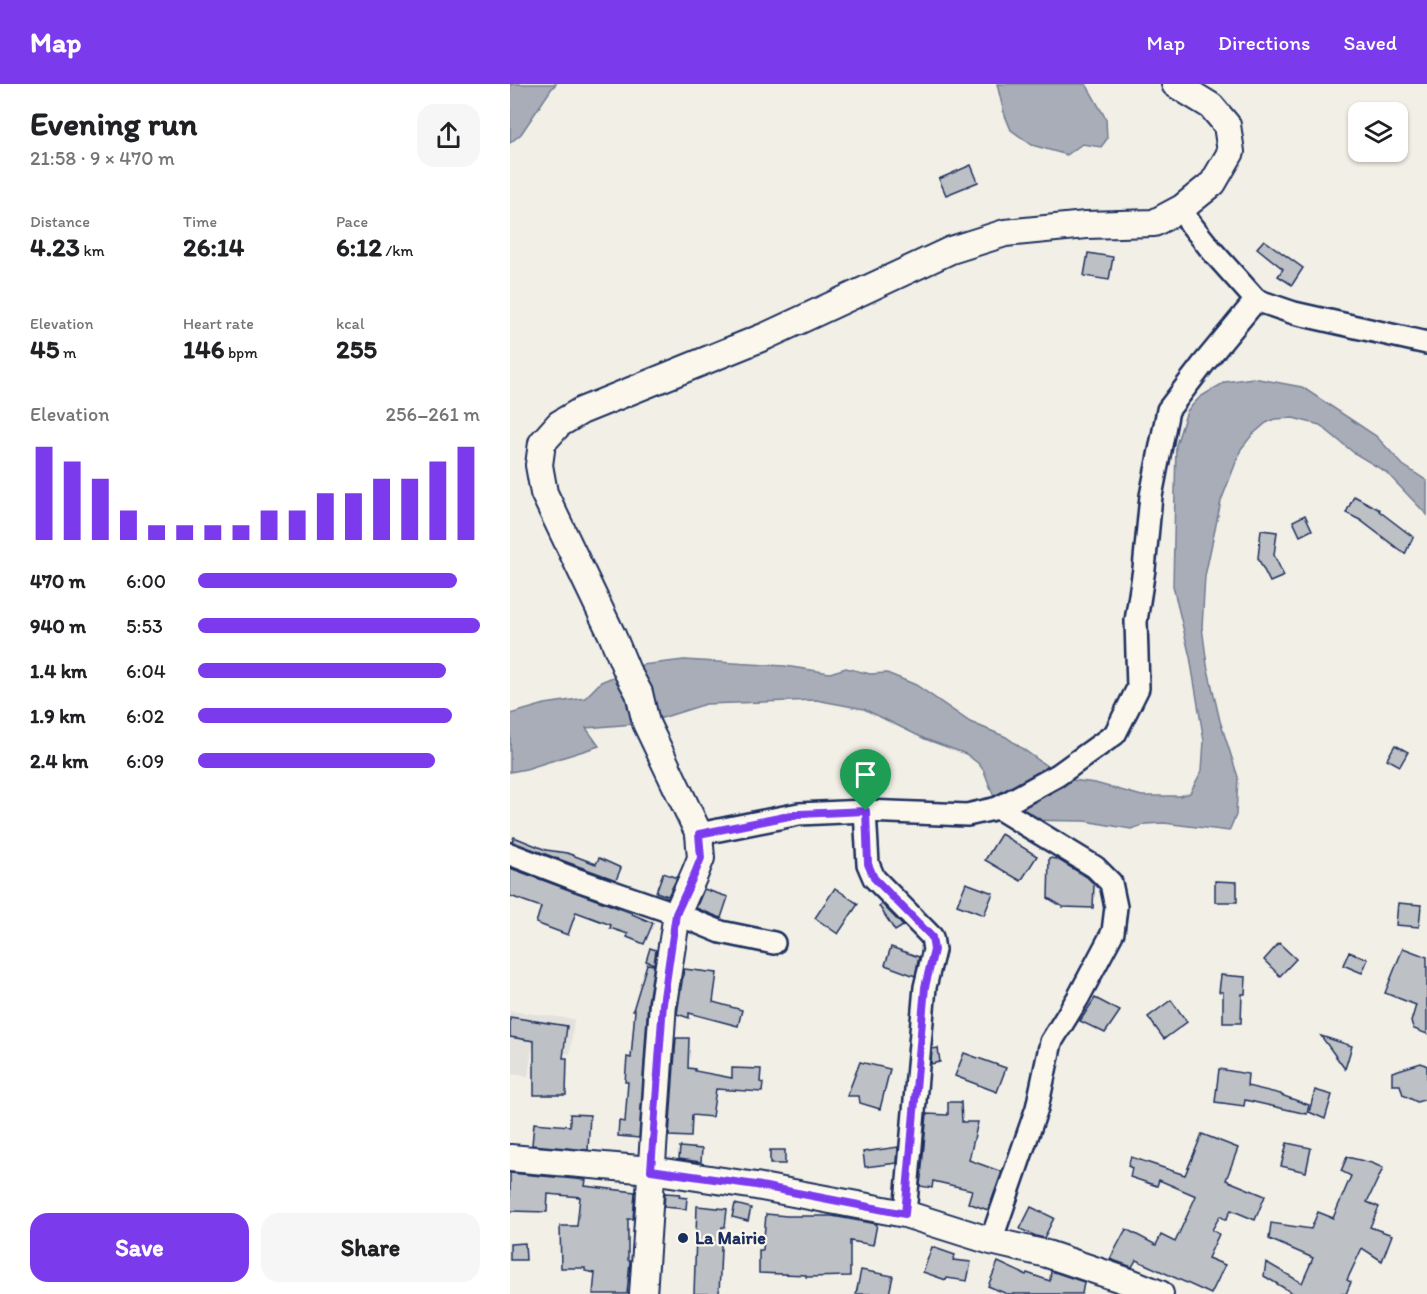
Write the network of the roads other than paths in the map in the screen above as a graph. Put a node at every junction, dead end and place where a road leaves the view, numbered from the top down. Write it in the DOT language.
graph roads {
  1 [pos="1175,84"];
  2 [pos="1182,208"];
  3 [pos="1256,300"];
  4 [pos="1427,343"];
  5 [pos="998,808"];
  6 [pos="866,811"];
  7 [pos="699,834"];
  8 [pos="510,854"];
  9 [pos="676,914"];
  10 [pos="774,943"];
  11 [pos="510,1158"];
  12 [pos="651,1170"];
  13 [pos="905,1214"];
  14 [pos="992,1241"];
  15 [pos="1128,1288"];
  16 [pos="643,1294"];
  17 [pos="1161,1294"];
  1 -- 2 [label="street"];
  2 -- 3 [label="street"];
  2 -- 7 [label="street"];
  3 -- 4 [label="street"];
  3 -- 5 [label="street"];
  5 -- 6 [label="street"];
  5 -- 14 [label="street"];
  6 -- 7 [label="street"];
  6 -- 13 [label="street"];
  7 -- 9 [label="street"];
  8 -- 9 [label="street"];
  9 -- 10 [label="street"];
  9 -- 12 [label="street"];
  11 -- 12 [label="street"];
  12 -- 13 [label="street"];
  12 -- 16 [label="street"];
  13 -- 14 [label="street"];
  14 -- 15 [label="street"];
  15 -- 17 [label="street"];
}
